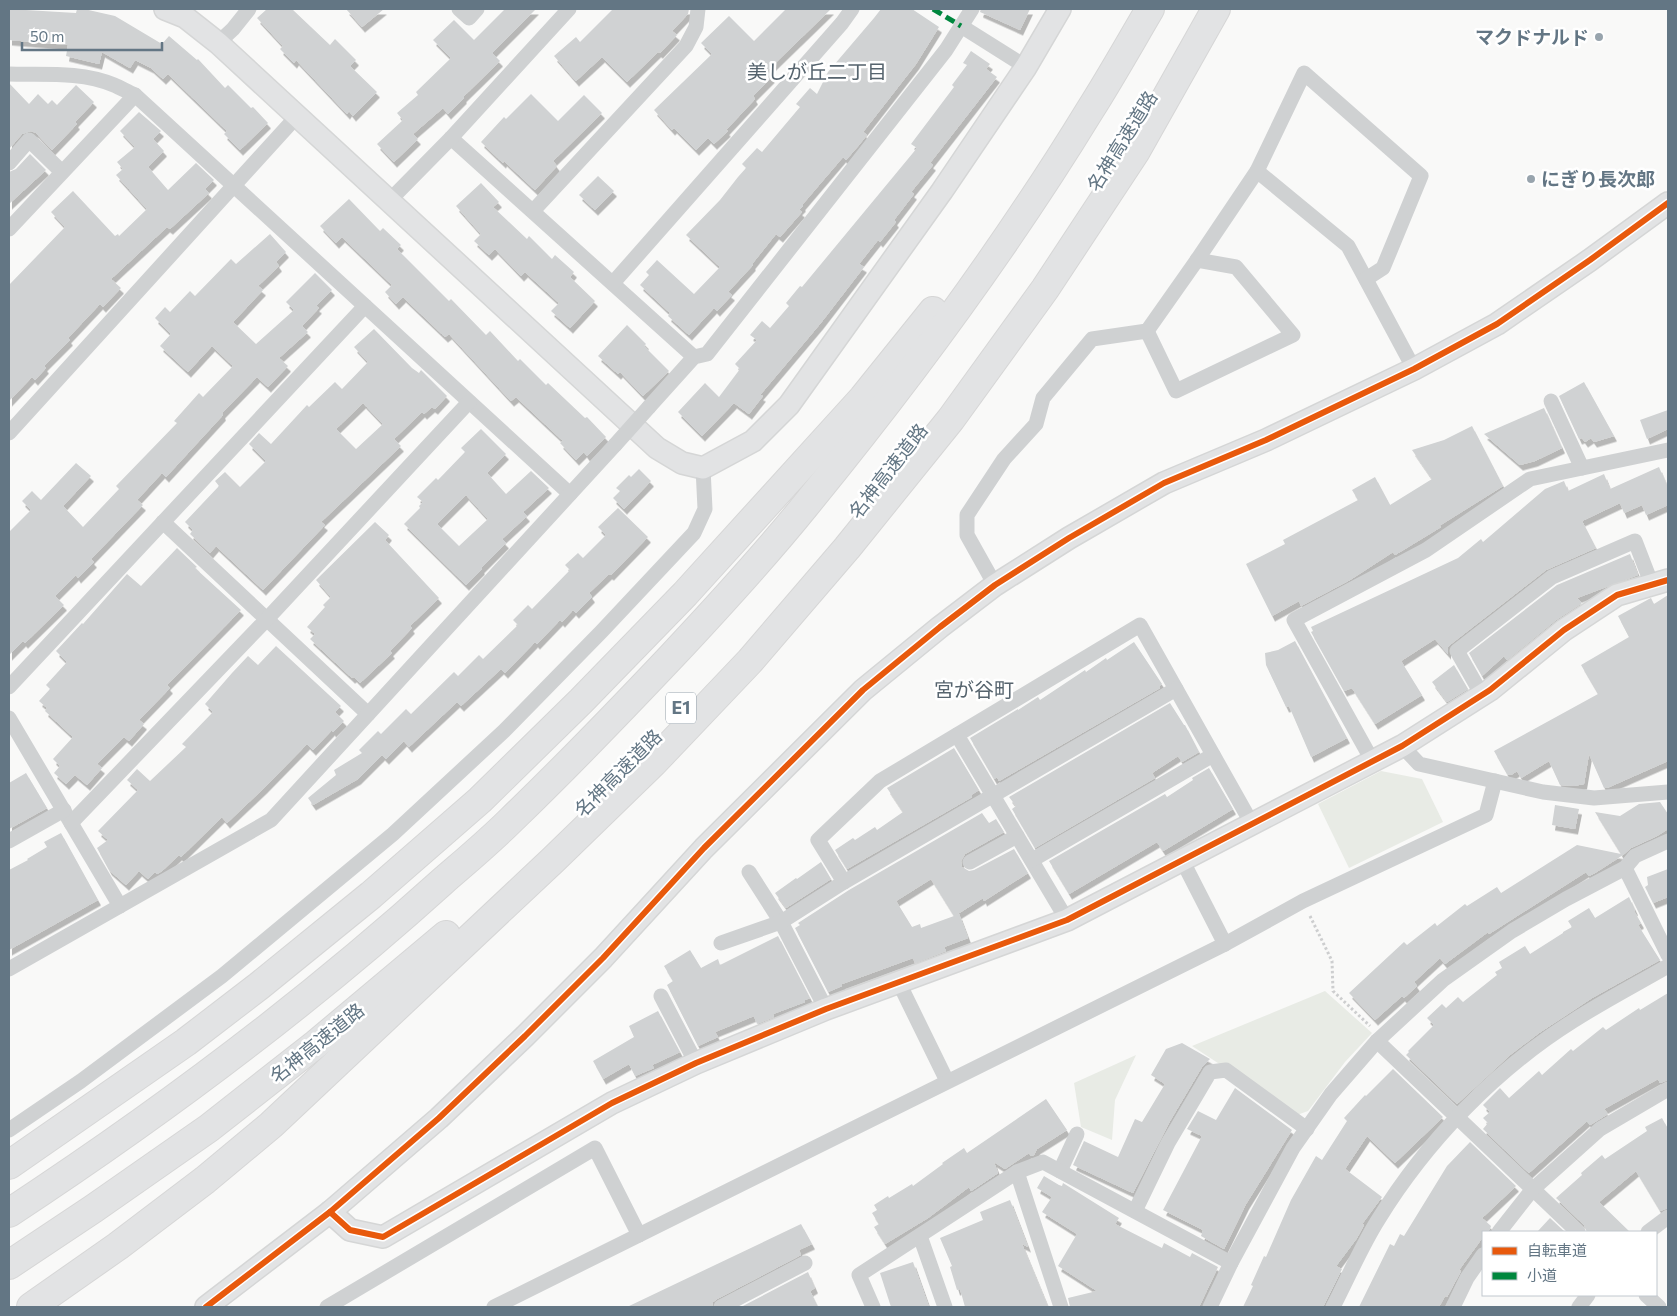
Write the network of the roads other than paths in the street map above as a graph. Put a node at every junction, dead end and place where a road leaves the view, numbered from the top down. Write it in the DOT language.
graph roads {
  1 [pos="165,9"];
  2 [pos="249,9"];
  3 [pos="460,9"];
  4 [pos="477,9"];
  5 [pos="569,9"];
  6 [pos="698,9"];
  7 [pos="852,9"];
  8 [pos="972,9"];
  9 [pos="1060,9"];
  10 [pos="1135,9"];
  11 [pos="1150,9"];
  12 [pos="1202,9"];
  13 [pos="1216,9"];
  14 [pos="961,26"];
  15 [pos="218,43"];
  16 [pos="1026,67"];
  17 [pos="9,74"];
  18 [pos="135,95"];
  19 [pos="298,115"];
  20 [pos="450,138"];
  21 [pos="9,163"];
  22 [pos="1257,171"];
  23 [pos="62,172"];
  24 [pos="234,186"];
  25 [pos="389,201"];
  26 [pos="1668,204"];
  27 [pos="533,211"];
  28 [pos="9,229"];
  29 [pos="1198,260"];
  30 [pos="1366,279"];
  31 [pos="613,283"];
  32 [pos="365,306"];
  33 [pos="1147,331"];
  34 [pos="694,357"];
  35 [pos="1414,368"];
  36 [pos="1551,401"];
  37 [pos="469,402"];
  38 [pos="9,432"];
  39 [pos="1668,450"];
  40 [pos="703,468"];
  41 [pos="1582,468"];
  42 [pos="570,494"];
  43 [pos="163,522"];
  44 [pos="1660,583"];
  45 [pos="995,585"];
  46 [pos="267,619"];
  47 [pos="9,687"];
  48 [pos="1176,689"];
  49 [pos="1482,695"];
  50 [pos="368,714"];
  51 [pos="9,718"];
  52 [pos="957,735"];
  53 [pos="1402,746"];
  54 [pos="1212,755"];
  55 [pos="1373,762"];
  56 [pos="1495,781"];
  57 [pos="1667,795"];
  58 [pos="993,796"];
  59 [pos="67,816"];
  60 [pos="1252,824"];
  61 [pos="1017,836"];
  62 [pos="9,841"];
  63 [pos="1668,841"];
  64 [pos="1032,860"];
  65 [pos="1182,860"];
  66 [pos="970,862"];
  67 [pos="1625,868"];
  68 [pos="749,872"];
  69 [pos="844,882"];
  70 [pos="120,906"];
  71 [pos="1067,920"];
  72 [pos="781,922"];
  73 [pos="721,943"];
  74 [pos="1225,944"];
  75 [pos="1668,955"];
  76 [pos="1668,966"];
  77 [pos="9,969"];
  78 [pos="899,982"];
  79 [pos="661,996"];
  80 [pos="826,1009"];
  81 [pos="1374,1034"];
  82 [pos="696,1062"];
  83 [pos="947,1081"];
  84 [pos="1668,1089"];
  85 [pos="1456,1117"];
  86 [pos="1306,1129"];
  87 [pos="9,1130"];
  88 [pos="1077,1134"];
  89 [pos="9,1165"];
  90 [pos="1060,1171"];
  91 [pos="1017,1172"];
  92 [pos="1532,1190"];
  93 [pos="1135,1211"];
  94 [pos="330,1212"];
  95 [pos="9,1213"];
  96 [pos="1668,1217"];
  97 [pos="1500,1231"];
  98 [pos="1577,1231"];
  99 [pos="1649,1231"];
  100 [pos="639,1235"];
  101 [pos="920,1236"];
  102 [pos="1482,1256"];
  103 [pos="805,1263"];
  104 [pos="1231,1263"];
  105 [pos="9,1265"];
  106 [pos="1587,1296"];
  107 [pos="1647,1296"];
  108 [pos="31,1307"];
  109 [pos="206,1307"];
  110 [pos="326,1307"];
  111 [pos="494,1307"];
  112 [pos="721,1307"];
  113 [pos="873,1307"];
  114 [pos="945,1307"];
  115 [pos="1061,1307"];
  116 [pos="1210,1307"];
  117 [pos="1333,1307"];
  118 [pos="1452,1307"];
  119 [pos="1579,1307"];
  120 [pos="1659,1307"];
  1 -- 15 [label="street"];
  2 -- 15 [label="street"];
  3 -- 4 [label="street"];
  5 -- 20 [label="street"];
  6 -- 27 [label="street"];
  7 -- 31 [label="street"];
  8 -- 14 [label="street"];
  9 -- 16 [label="street"];
  10 -- 89 [label="highway"];
  11 -- 95 [label="highway, E1"];
  12 -- 105 [label="highway, 名神高速道路 / E1"];
  13 -- 108 [label="highway"];
  14 -- 16 [label="street"];
  14 -- 34 [label="street"];
  15 -- 19 [label="street"];
  16 -- 40 [label="street"];
  17 -- 18 [label="street"];
  18 -- 23 [label="street"];
  18 -- 24 [label="street"];
  19 -- 24 [label="street"];
  19 -- 25 [label="street"];
  20 -- 25 [label="street"];
  20 -- 27 [label="street"];
  21 -- 23 [label="street"];
  22 -- 29 [label="street"];
  22 -- 30 [label="street"];
  22 -- 30 [label="street"];
  23 -- 28 [label="street"];
  24 -- 32 [label="street"];
  24 -- 38 [label="street"];
  25 -- 40 [label="street"];
  26 -- 35 [label="street"];
  27 -- 31 [label="street"];
  29 -- 33 [label="street"];
  29 -- 33 [label="street"];
  30 -- 35 [label="street"];
  31 -- 34 [label="street"];
  32 -- 37 [label="street"];
  32 -- 43 [label="street"];
  33 -- 45 [label="street"];
  34 -- 42 [label="street, bridge"];
  35 -- 45 [label="street"];
  36 -- 41 [label="street"];
  37 -- 42 [label="street"];
  37 -- 46 [label="street"];
  39 -- 41 [label="street"];
  40 -- 87 [label="street"];
  41 -- 55 [label="street"];
  42 -- 50 [label="street"];
  43 -- 46 [label="street"];
  43 -- 47 [label="street"];
  44 -- 49 [label="street"];
  44 -- 49 [label="street"];
  45 -- 94 [label="street"];
  46 -- 50 [label="street"];
  46 -- 59 [label="street"];
  48 -- 52 [label="street"];
  48 -- 54 [label="street"];
  48 -- 58 [label="street"];
  49 -- 53 [label="street"];
  50 -- 70 [label="street"];
  51 -- 59 [label="street"];
  52 -- 58 [label="street"];
  52 -- 69 [label="street"];
  53 -- 55 [label="street"];
  53 -- 56 [label="street"];
  54 -- 60 [label="street"];
  54 -- 64 [label="street"];
  55 -- 60 [label="street"];
  56 -- 57 [label="street"];
  56 -- 74 [label="street"];
  58 -- 61 [label="street"];
  58 -- 69 [label="street"];
  59 -- 62 [label="street"];
  59 -- 70 [label="street"];
  60 -- 65 [label="street"];
  61 -- 64 [label="street"];
  61 -- 66 [label="street"];
  63 -- 67 [label="street"];
  64 -- 71 [label="street"];
  65 -- 71 [label="street"];
  65 -- 74 [label="street"];
  67 -- 75 [label="street"];
  67 -- 81 [label="street"];
  68 -- 72 [label="street"];
  69 -- 72 [label="street"];
  70 -- 77 [label="street"];
  71 -- 78 [label="street"];
  72 -- 73 [label="street"];
  72 -- 80 [label="street"];
  74 -- 83 [label="street"];
  76 -- 85 [label="street"];
  78 -- 80 [label="street"];
  78 -- 83 [label="street"];
  79 -- 82 [label="street"];
  80 -- 82 [label="street"];
  81 -- 85 [label="street"];
  81 -- 86 [label="street"];
  82 -- 94 [label="street"];
  83 -- 100 [label="street"];
  84 -- 92 [label="street"];
  85 -- 92 [label="street"];
  85 -- 117 [label="street"];
  86 -- 93 [label="street"];
  86 -- 104 [label="street"];
  88 -- 90 [label="street"];
  90 -- 91 [label="street"];
  90 -- 93 [label="street"];
  91 -- 101 [label="street"];
  91 -- 115 [label="street"];
  92 -- 97 [label="street"];
  92 -- 98 [label="street"];
  93 -- 104 [label="street"];
  94 -- 109 [label="street"];
  96 -- 99 [label="street"];
  100 -- 110 [label="street"];
  100 -- 111 [label="street"];
  101 -- 113 [label="street"];
  101 -- 114 [label="street"];
  102 -- 118 [label="street"];
  103 -- 112 [label="street"];
  104 -- 116 [label="street"];
  106 -- 119 [label="street"];
  107 -- 120 [label="street"];
}
